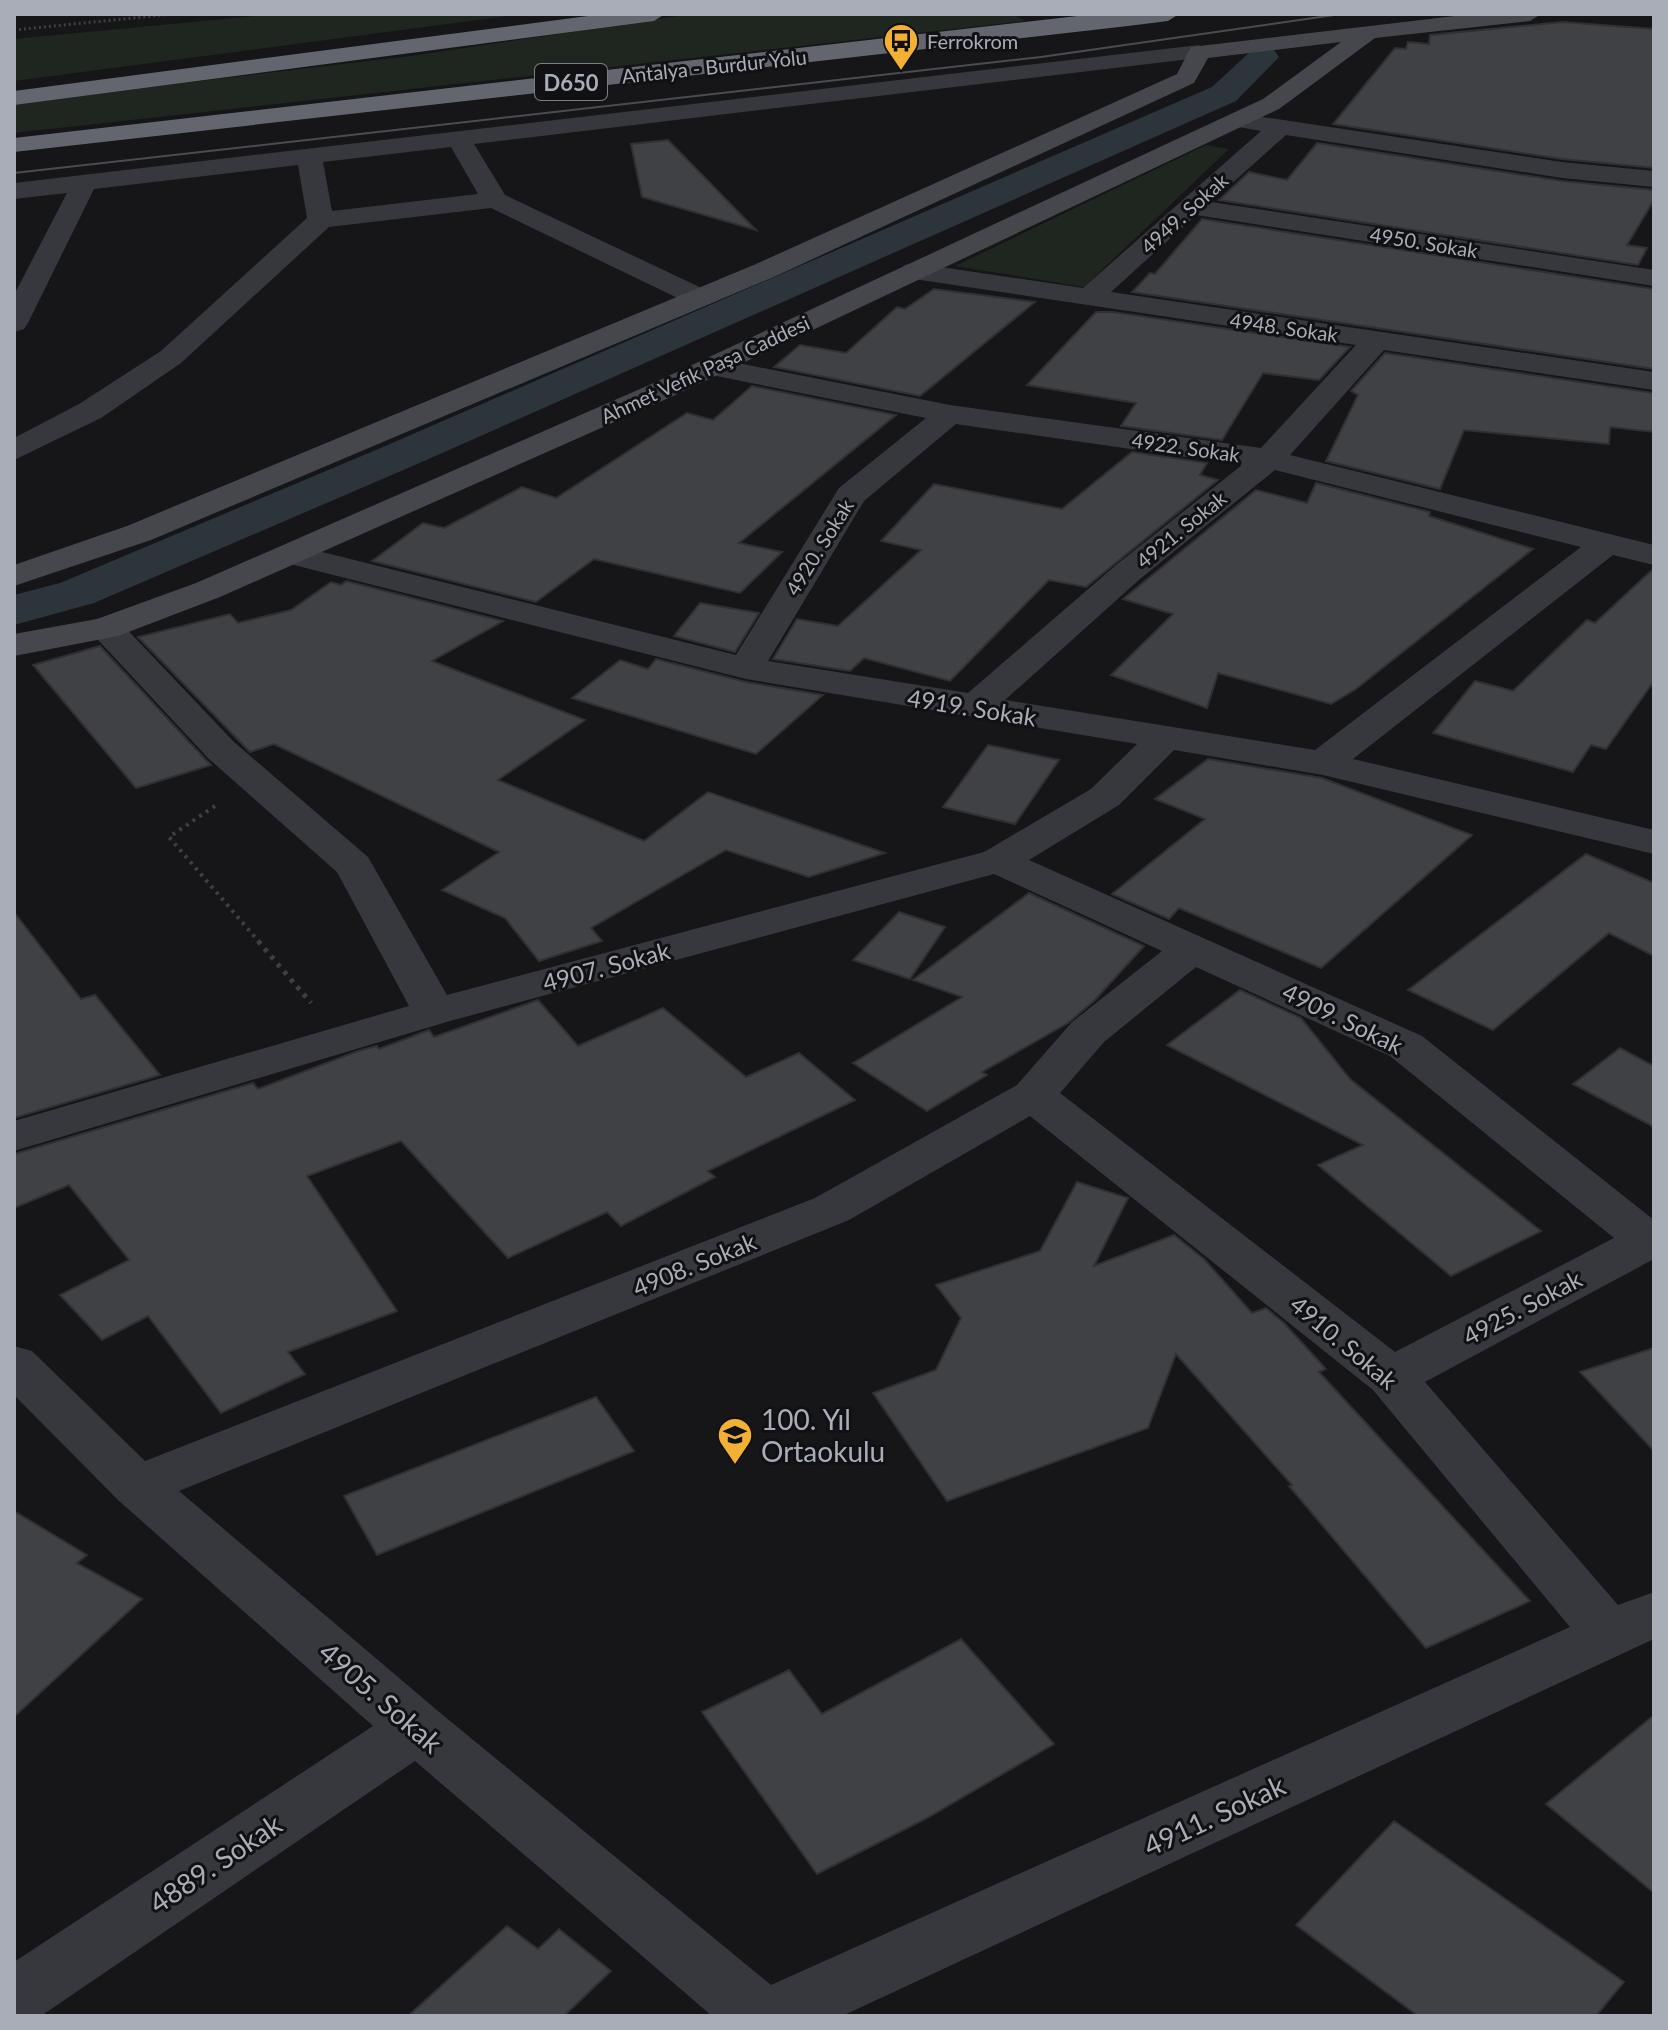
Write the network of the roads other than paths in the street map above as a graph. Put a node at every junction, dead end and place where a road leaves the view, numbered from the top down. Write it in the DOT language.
graph roads {
  1 [pos="654,14"];
  2 [pos="1168,14"];
  3 [pos="1530,14"];
  4 [pos="1117,17"];
  5 [pos="1370,32"];
  6 [pos="1199,52"];
  7 [pos="14,98"];
  8 [pos="1236,120"];
  9 [pos="1279,128"];
  10 [pos="458,139"];
  11 [pos="14,145"];
  12 [pos="309,156"];
  13 [pos="1654,179"];
  14 [pos="85,182"];
  15 [pos="14,191"];
  16 [pos="495,200"];
  17 [pos="1193,207"];
  18 [pos="321,220"];
  19 [pos="914,271"];
  20 [pos="1654,278"];
  21 [pos="21,293"];
  22 [pos="700,298"];
  23 [pos="1088,298"];
  24 [pos="14,323"];
  25 [pos="1377,340"];
  26 [pos="712,367"];
  27 [pos="1654,381"];
  28 [pos="950,414"];
  29 [pos="14,451"];
  30 [pos="1269,459"];
  31 [pos="1609,542"];
  32 [pos="294,555"];
  33 [pos="1654,555"];
  34 [pos="14,576"];
  35 [pos="105,628"];
  36 [pos="14,645"];
  37 [pos="746,668"];
  38 [pos="974,708"];
  39 [pos="1165,738"];
  40 [pos="1323,763"];
  41 [pos="1654,805"];
  42 [pos="1615,832"];
  43 [pos="1654,842"];
  44 [pos="998,861"];
  45 [pos="1194,947"];
  46 [pos="434,1012"];
  47 [pos="1033,1095"];
  48 [pos="14,1136"];
  49 [pos="1651,1239"];
  50 [pos="14,1364"];
  51 [pos="1391,1377"];
  52 [pos="137,1486"];
  53 [pos="1632,1624"];
  54 [pos="417,1728"];
  55 [pos="14,1998"];
  56 [pos="760,2016"];
  57 [pos="773,2016"];
  1 -- 7 [label="highway, D650"];
  2 -- 4 [label="highway, D650"];
  3 -- 5 [label="street"];
  4 -- 11 [label="highway, Antalya - Burdur Yolu / D650"];
  5 -- 6 [label="street"];
  5 -- 8 [label="street, Ahmet Vefik Paşa Caddesi"];
  6 -- 10 [label="street"];
  6 -- 22 [label="street"];
  8 -- 9 [label="street"];
  8 -- 19 [label="street, Ahmet Vefik Paşa Caddesi"];
  9 -- 13 [label="street"];
  9 -- 17 [label="street, 4949. Sokak"];
  10 -- 12 [label="street"];
  10 -- 16 [label="street"];
  12 -- 14 [label="street"];
  12 -- 18 [label="street"];
  14 -- 15 [label="street"];
  14 -- 21 [label="street"];
  16 -- 18 [label="street"];
  16 -- 22 [label="street"];
  17 -- 20 [label="street, 4950. Sokak"];
  17 -- 23 [label="street, 4949. Sokak"];
  18 -- 29 [label="street"];
  19 -- 23 [label="street, 4948. Sokak"];
  19 -- 26 [label="street, Ahmet Vefik Paşa Caddesi"];
  21 -- 24 [label="street"];
  22 -- 34 [label="street"];
  23 -- 25 [label="street, 4948. Sokak"];
  25 -- 27 [label="street, 4948. Sokak"];
  25 -- 30 [label="street, 4921. Sokak"];
  26 -- 28 [label="street, 4922. Sokak"];
  26 -- 32 [label="street, Ahmet Vefik Paşa Caddesi"];
  28 -- 30 [label="street, 4922. Sokak"];
  28 -- 37 [label="street, 4920. Sokak"];
  30 -- 31 [label="street, 4922. Sokak"];
  30 -- 38 [label="street, 4921. Sokak"];
  31 -- 33 [label="street, 4922. Sokak"];
  31 -- 40 [label="street"];
  32 -- 35 [label="street, Ahmet Vefik Paşa Caddesi"];
  32 -- 37 [label="street, 4919. Sokak"];
  35 -- 36 [label="street, Ahmet Vefik Paşa Caddesi"];
  35 -- 46 [label="street"];
  37 -- 38 [label="street, 4919. Sokak"];
  38 -- 39 [label="street, 4919. Sokak"];
  39 -- 40 [label="street, 4919. Sokak"];
  39 -- 44 [label="street, 4907. Sokak"];
  40 -- 42 [label="street, 4919. Sokak"];
  41 -- 42 [label="street"];
  42 -- 43 [label="street, 4919. Sokak"];
  44 -- 45 [label="street, 4909. Sokak"];
  44 -- 46 [label="street, 4907. Sokak"];
  45 -- 47 [label="street, 4908. Sokak"];
  45 -- 49 [label="street, 4909. Sokak"];
  46 -- 48 [label="street, 4907. Sokak"];
  47 -- 51 [label="street, 4910. Sokak"];
  47 -- 52 [label="street, 4908. Sokak"];
  49 -- 51 [label="street, 4925. Sokak"];
  50 -- 52 [label="street, 4905. Sokak"];
  51 -- 53 [label="street, 4910. Sokak"];
  52 -- 54 [label="street, 4905. Sokak"];
  53 -- 57 [label="street, 4911. Sokak"];
  54 -- 55 [label="street, 4889. Sokak"];
  54 -- 56 [label="street, 4905. Sokak"];
}
